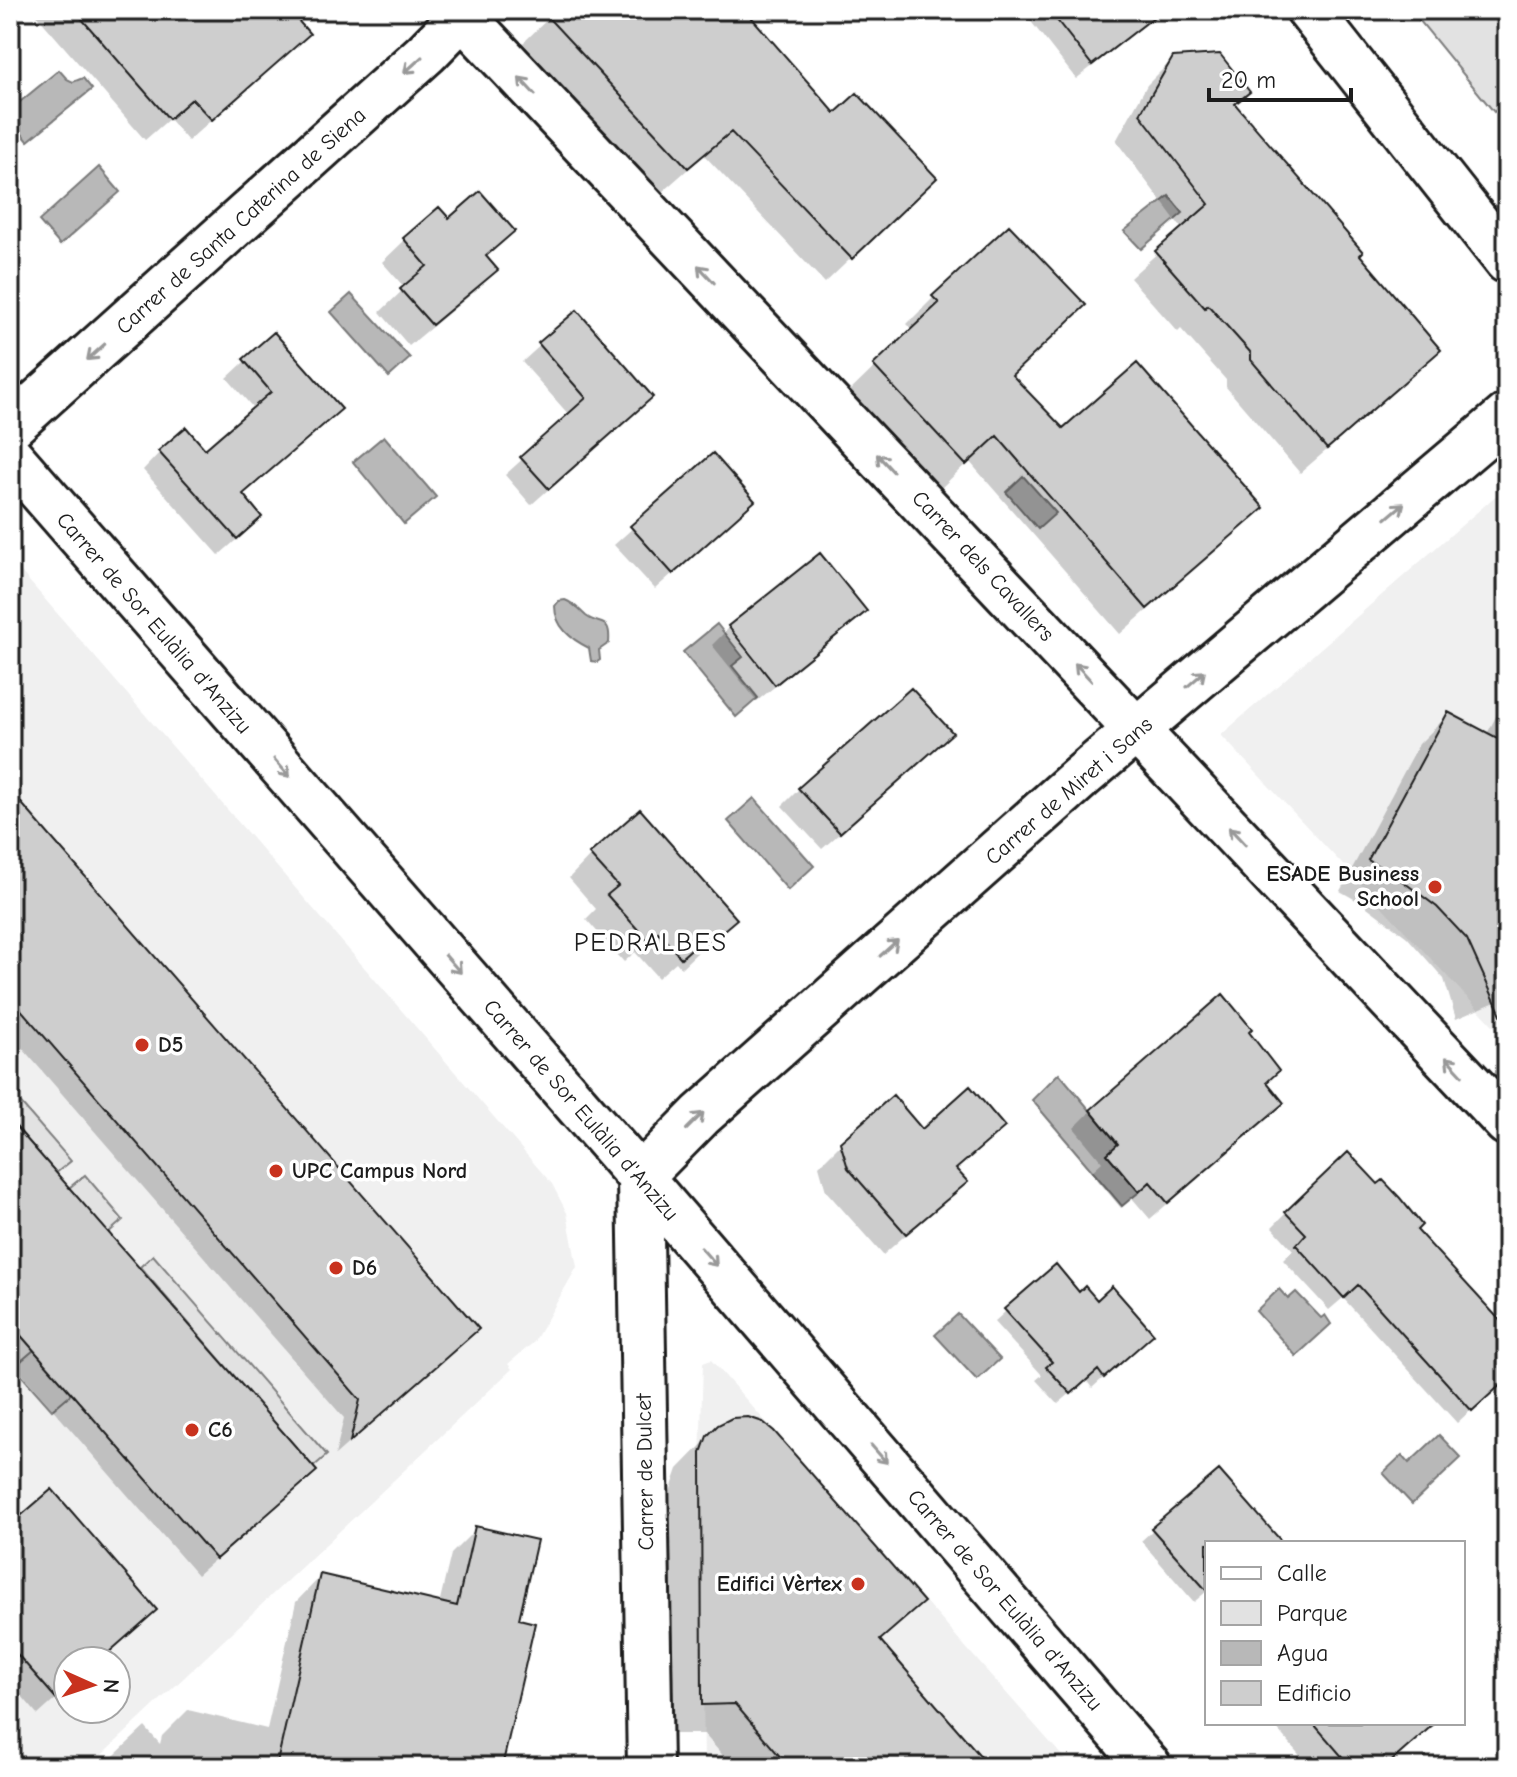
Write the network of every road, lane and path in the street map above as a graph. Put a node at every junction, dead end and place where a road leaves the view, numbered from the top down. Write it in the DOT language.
graph roads {
  1 [pos="1309,10"];
  2 [pos="462,12"];
  3 [pos="1507,261"];
  4 [pos="1507,416"];
  5 [pos="10,427"];
  6 [pos="10,456"];
  7 [pos="1137,729"];
  8 [pos="1507,1123"];
  9 [pos="640,1177"];
  10 [pos="650,1767"];
  11 [pos="1149,1767"];
  1 -- 3 [label="street"];
  2 -- 5 [label="street, Carrer de Santa Caterina de Siena, one-way"];
  7 -- 2 [label="street, Carrer dels Cavallers, one-way"];
  7 -- 4 [label="street, Carrer de Miret i Sans, one-way"];
  6 -- 9 [label="street, Carrer de Sor Eulàlia d'Anzizu, one-way"];
  8 -- 7 [label="street, Carrer dels Cavallers, one-way"];
  9 -- 7 [label="street, Carrer de Miret i Sans, one-way"];
  9 -- 10 [label="street, Carrer de Dulcet"];
  9 -- 11 [label="street, Carrer de Sor Eulàlia d'Anzizu, one-way"];
}
